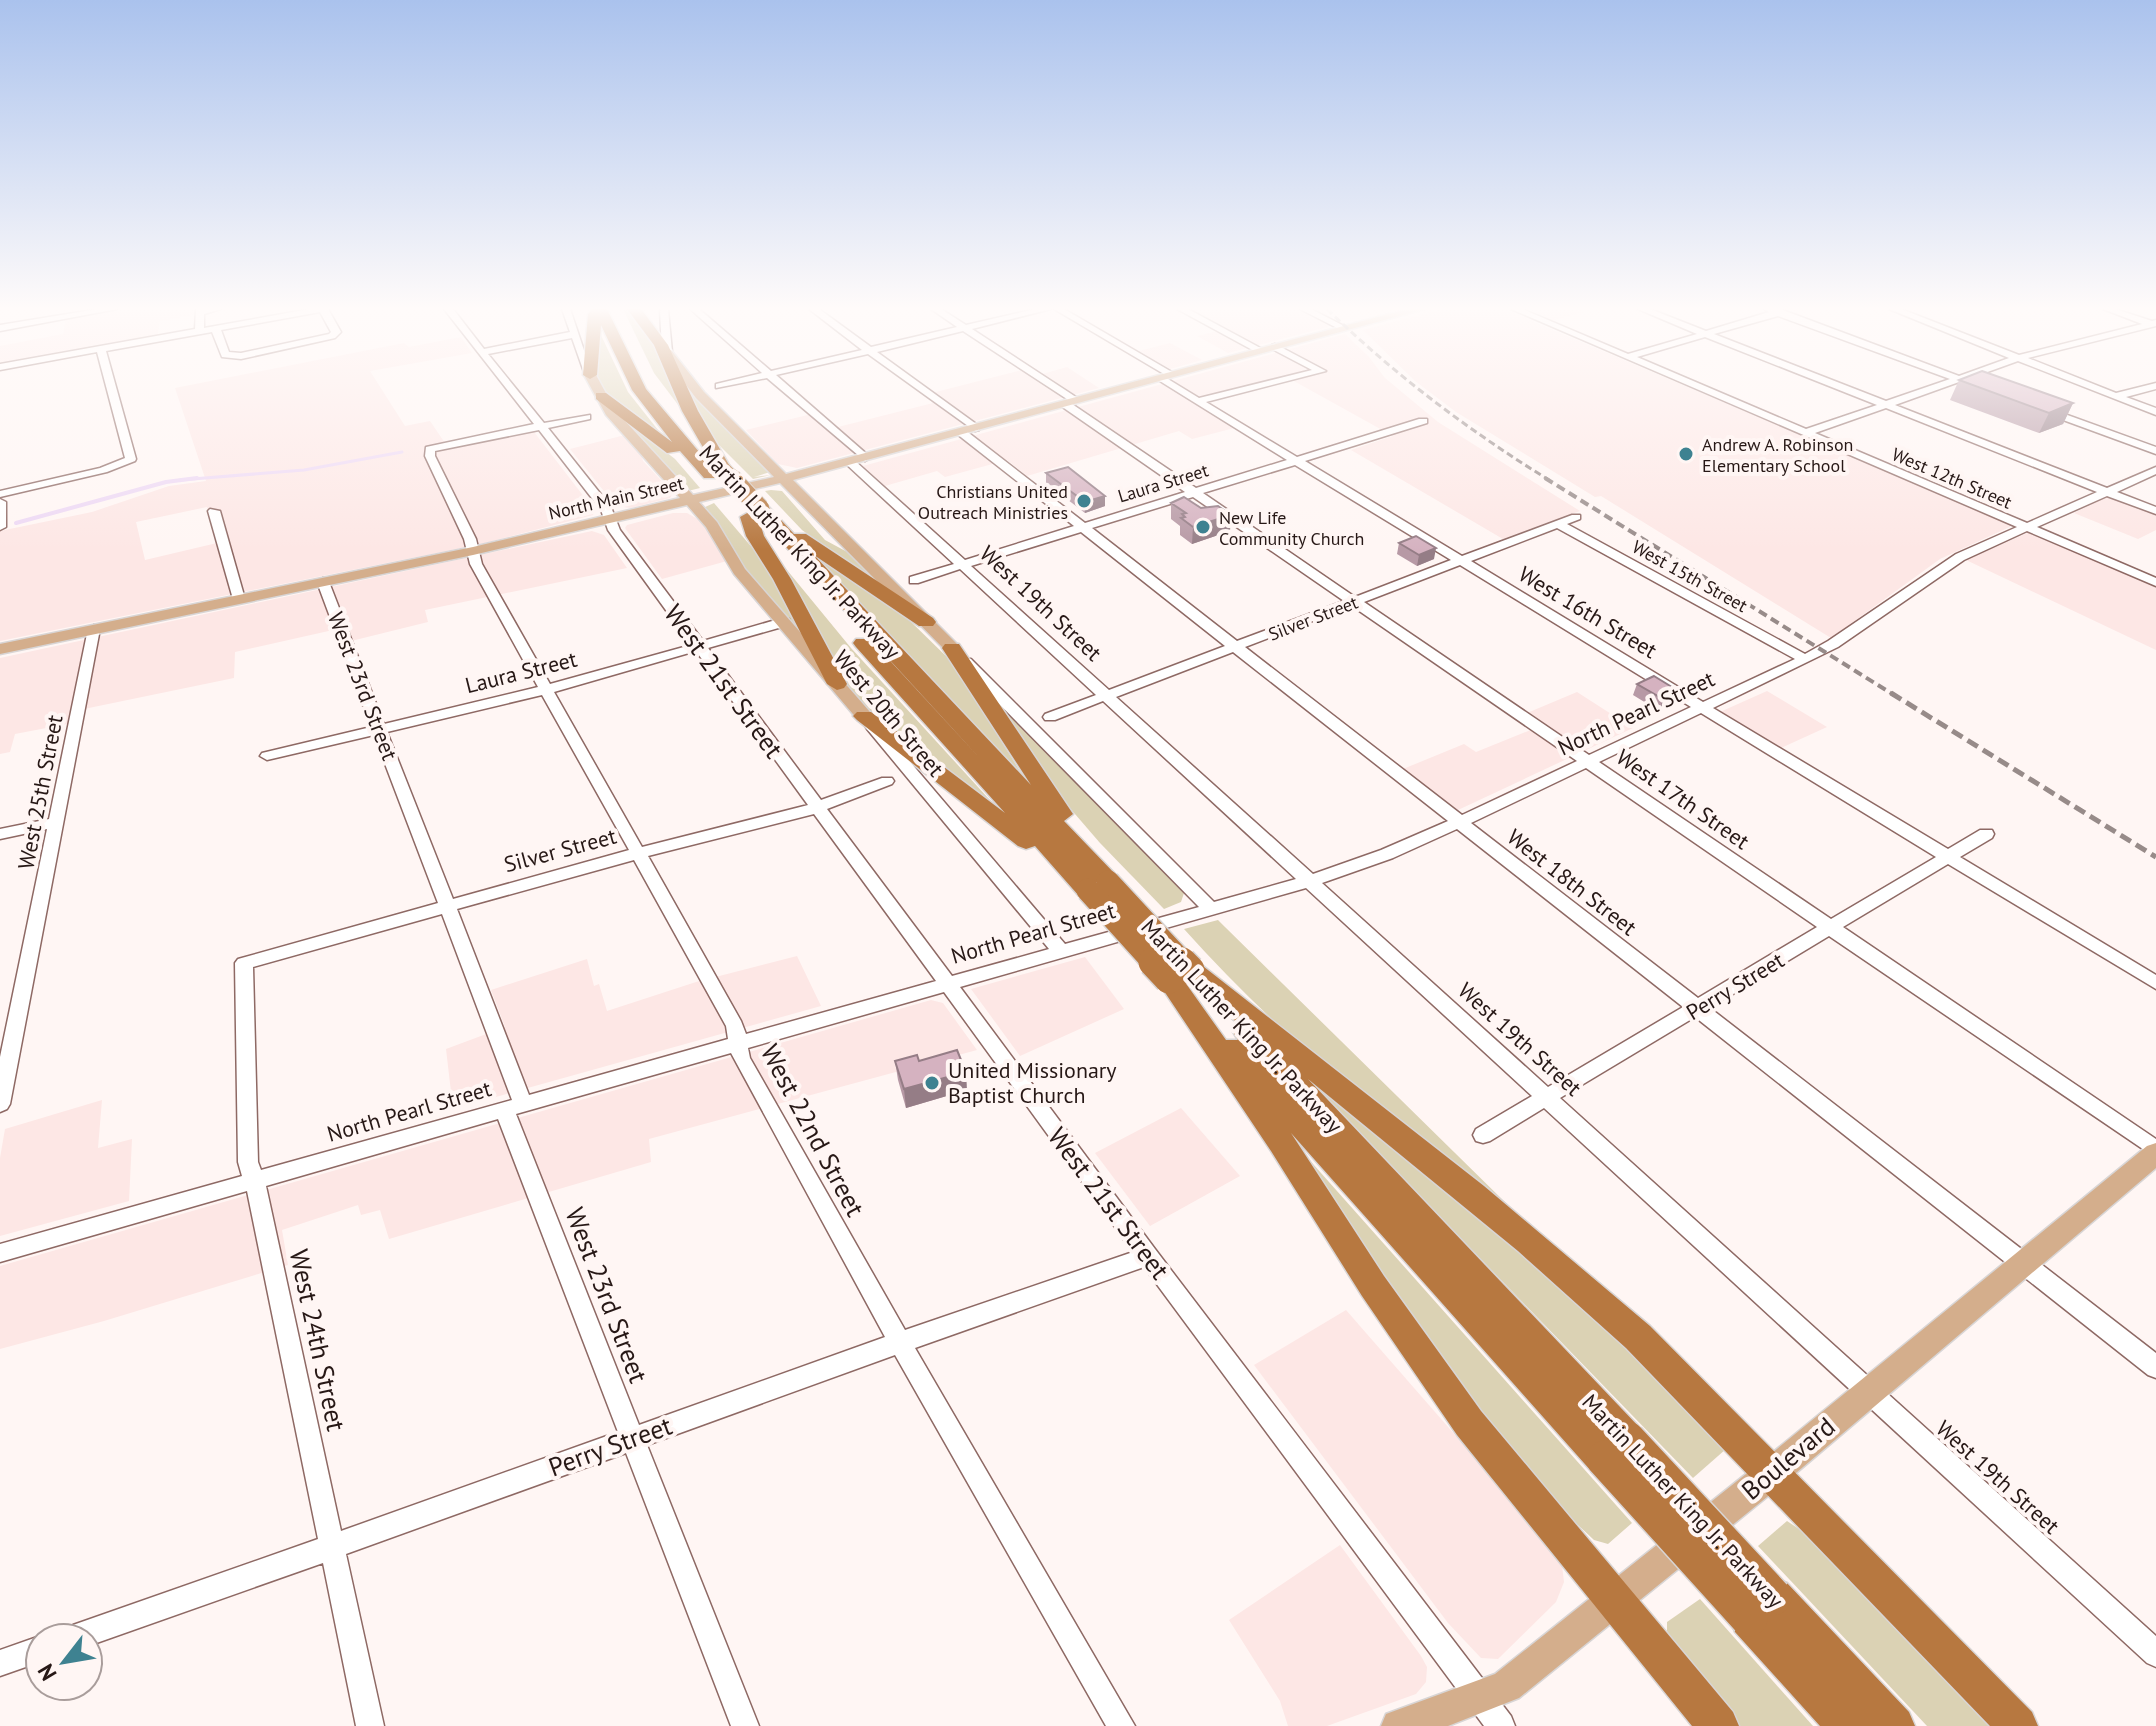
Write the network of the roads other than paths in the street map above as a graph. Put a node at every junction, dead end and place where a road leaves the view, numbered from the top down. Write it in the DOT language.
graph roads {
  1 [pos="112,390"];
  2 [pos="512,390"];
  3 [pos="598,390"];
  4 [pos="639,390"];
  5 [pos="654,390"];
  6 [pos="681,390"];
  7 [pos="695,390"];
  8 [pos="783,390"];
  9 [pos="918,390"];
  10 [pos="1053,390"];
  11 [pos="1117,390"];
  12 [pos="1183,390"];
  13 [pos="1244,390"];
  14 [pos="1704,390"];
  15 [pos="1847,390"];
  16 [pos="1929,390"];
  17 [pos="2099,390"];
  18 [pos="2142,390"];
  19 [pos="601,396"];
  20 [pos="2116,396"];
  21 [pos="1198,401"];
  22 [pos="1071,402"];
  23 [pos="1886,405"];
  24 [pos="2043,410"];
  25 [pos="2156,412"];
  26 [pos="586,417"];
  27 [pos="1423,421"];
  28 [pos="542,427"];
  29 [pos="968,430"];
  30 [pos="1806,433"];
  31 [pos="2156,451"];
  32 [pos="857,460"];
  33 [pos="1296,461"];
  34 [pos="2156,470"];
  35 [pos="714,472"];
  36 [pos="786,478"];
  37 [pos="1195,492"];
  38 [pos="2107,492"];
  39 [pos="0,494"];
  40 [pos="0,502"];
  41 [pos="689,502"];
  42 [pos="214,511"];
  43 [pos="2156,511"];
  44 [pos="751,513"];
  45 [pos="1576,517"];
  46 [pos="611,520"];
  47 [pos="1558,524"];
  48 [pos="0,527"];
  49 [pos="1083,527"];
  50 [pos="2027,527"];
  51 [pos="473,551"];
  52 [pos="1461,561"];
  53 [pos="964,564"];
  54 [pos="914,580"];
  55 [pos="323,582"];
  56 [pos="2156,582"];
  57 [pos="239,599"];
  58 [pos="1354,602"];
  59 [pos="784,622"];
  60 [pos="926,622"];
  61 [pos="94,629"];
  62 [pos="1236,647"];
  63 [pos="700,648"];
  64 [pos="952,648"];
  65 [pos="0,649"];
  66 [pos="1805,659"];
  67 [pos="837,684"];
  68 [pos="546,689"];
  69 [pos="1106,696"];
  70 [pos="1703,708"];
  71 [pos="864,716"];
  72 [pos="1050,717"];
  73 [pos="379,729"];
  74 [pos="267,756"];
  75 [pos="1589,761"];
  76 [pos="887,781"];
  77 [pos="816,806"];
  78 [pos="57,822"];
  79 [pos="1460,822"];
  80 [pos="0,834"];
  81 [pos="1986,834"];
  82 [pos="638,853"];
  83 [pos="1949,858"];
  84 [pos="1064,864"];
  85 [pos="1310,881"];
  86 [pos="1098,886"];
  87 [pos="447,906"];
  88 [pos="1210,908"];
  89 [pos="1831,929"];
  90 [pos="1060,950"];
  91 [pos="244,963"];
  92 [pos="1180,975"];
  93 [pos="946,982"];
  94 [pos="2156,983"];
  95 [pos="1698,1008"];
  96 [pos="738,1042"];
  97 [pos="2,1081"];
  98 [pos="1548,1097"];
  99 [pos="0,1104"];
  100 [pos="514,1106"];
  101 [pos="1483,1135"];
  102 [pos="2156,1151"];
  103 [pos="255,1179"];
  104 [pos="0,1253"];
  105 [pos="1148,1256"];
  106 [pos="2023,1262"];
  107 [pos="900,1343"];
  108 [pos="2156,1367"];
  109 [pos="1868,1391"];
  110 [pos="633,1437"];
  111 [pos="1772,1473"];
  112 [pos="333,1548"];
  113 [pos="1613,1601"];
  114 [pos="1761,1607"];
  115 [pos="104,1627"];
  116 [pos="2156,1654"];
  117 [pos="24,1655"];
  118 [pos="0,1663"];
  119 [pos="1481,1698"];
  120 [pos="370,1726"];
  121 [pos="745,1726"];
  122 [pos="1121,1726"];
  123 [pos="1398,1726"];
  124 [pos="1501,1726"];
  125 [pos="1719,1726"];
  126 [pos="1848,1726"];
  127 [pos="1895,1726"];
  128 [pos="2018,1726"];
  1 -- 39 [label="street"];
  2 -- 28 [label="street, West 21st Street"];
  3 -- 19 [label="main road, West 20th Street"];
  4 -- 35 [label="highway, Martin Luther King Jr. Parkway"];
  5 -- 35 [label="highway, Martin Luther King Jr. Parkway"];
  6 -- 35 [label="highway"];
  7 -- 36 [label="main road"];
  8 -- 32 [label="street, West 19th Street"];
  9 -- 29 [label="street, West 18th Street"];
  10 -- 22 [label="street, West 17th Street"];
  11 -- 22 [label="main road, North Main Street"];
  12 -- 21 [label="street, West 16th Street"];
  13 -- 21 [label="street"];
  14 -- 30 [label="street, West 12th Street"];
  15 -- 23 [label="street"];
  16 -- 23 [label="street"];
  17 -- 20 [label="street"];
  18 -- 20 [label="street"];
  19 -- 35 [label="highway"];
  19 -- 41 [label="main road, West 20th Street"];
  20 -- 25 [label="street"];
  21 -- 33 [label="street, West 16th Street"];
  22 -- 29 [label="main road, North Main Street"];
  22 -- 37 [label="street, West 17th Street"];
  23 -- 30 [label="street"];
  23 -- 38 [label="street"];
  24 -- 31 [label="street"];
  26 -- 28 [label="street"];
  27 -- 33 [label="street, Laura Street"];
  28 -- 46 [label="street, West 21st Street"];
  28 -- 51 [label="street, West 22nd Street"];
  29 -- 32 [label="main road, North Main Street"];
  29 -- 49 [label="street, West 18th Street"];
  30 -- 50 [label="street, West 12th Street"];
  32 -- 36 [label="main road, North Main Street"];
  32 -- 53 [label="street, West 19th Street"];
  33 -- 37 [label="street, Laura Street"];
  33 -- 52 [label="street, West 16th Street"];
  34 -- 38 [label="street, North Pearl Street"];
  35 -- 44 [label="highway, Martin Luther King Jr. Parkway"];
  36 -- 41 [label="main road, North Main Street"];
  36 -- 60 [label="main road"];
  37 -- 49 [label="street, Laura Street"];
  37 -- 58 [label="street, West 17th Street"];
  38 -- 43 [label="street"];
  38 -- 50 [label="street, North Pearl Street"];
  40 -- 48 [label="street"];
  41 -- 46 [label="main road, North Main Street"];
  41 -- 59 [label="main road, West 20th Street"];
  42 -- 57 [label="street"];
  44 -- 60 [label="highway"];
  44 -- 67 [label="highway"];
  44 -- 84 [label="highway, Martin Luther King Jr. Parkway"];
  44 -- 86 [label="highway, Martin Luther King Jr. Parkway"];
  45 -- 47 [label="street, Silver Street"];
  46 -- 51 [label="main road, North Main Street"];
  46 -- 63 [label="street, West 21st Street"];
  47 -- 52 [label="street, Silver Street"];
  47 -- 66 [label="street, West 15th Street"];
  49 -- 53 [label="street, Laura Street"];
  49 -- 62 [label="street, West 18th Street"];
  50 -- 56 [label="street, West 12th Street"];
  50 -- 66 [label="street, North Pearl Street"];
  51 -- 55 [label="main road, North Main Street"];
  51 -- 68 [label="street, West 22nd Street"];
  52 -- 58 [label="street, Silver Street"];
  52 -- 70 [label="street, West 16th Street"];
  53 -- 54 [label="street, Laura Street"];
  53 -- 69 [label="street, West 19th Street"];
  55 -- 57 [label="main road, North Main Street"];
  55 -- 73 [label="street, West 23rd Street"];
  57 -- 61 [label="main road, North Main Street"];
  58 -- 62 [label="street, Silver Street"];
  58 -- 75 [label="street, West 17th Street"];
  59 -- 63 [label="street, Laura Street"];
  59 -- 67 [label="main road, West 20th Street"];
  60 -- 64 [label="main road"];
  61 -- 65 [label="main road, North Main Street"];
  61 -- 78 [label="street, West 25th Street"];
  62 -- 69 [label="street, Silver Street"];
  62 -- 79 [label="street, West 18th Street"];
  63 -- 68 [label="street, Laura Street"];
  63 -- 77 [label="street, West 21st Street"];
  64 -- 86 [label="highway"];
  64 -- 88 [label="street"];
  66 -- 70 [label="street, North Pearl Street"];
  67 -- 71 [label="main road, West 20th Street"];
  68 -- 73 [label="street, Laura Street"];
  68 -- 82 [label="street, West 22nd Street"];
  69 -- 72 [label="street, Silver Street"];
  69 -- 85 [label="street, West 19th Street"];
  70 -- 75 [label="street, North Pearl Street"];
  70 -- 83 [label="street, West 16th Street"];
  71 -- 84 [label="highway"];
  71 -- 90 [label="street, West 20th Street"];
  73 -- 74 [label="street, Laura Street"];
  73 -- 87 [label="street, West 23rd Street"];
  75 -- 79 [label="street, North Pearl Street"];
  75 -- 89 [label="street, West 17th Street"];
  76 -- 77 [label="street, Silver Street"];
  77 -- 82 [label="street, Silver Street"];
  77 -- 93 [label="street, West 21st Street"];
  78 -- 80 [label="street"];
  78 -- 97 [label="street, West 25th Street"];
  79 -- 85 [label="street, North Pearl Street"];
  79 -- 95 [label="street, West 18th Street"];
  81 -- 83 [label="street, Perry Street"];
  82 -- 87 [label="street, Silver Street"];
  82 -- 96 [label="street, West 22nd Street"];
  83 -- 89 [label="street, Perry Street"];
  83 -- 94 [label="street, West 16th Street"];
  84 -- 86 [label="highway, Martin Luther King Jr. Parkway"];
  85 -- 88 [label="street, North Pearl Street"];
  85 -- 98 [label="street, West 19th Street"];
  86 -- 92 [label="highway, Martin Luther King Jr. Parkway, bridge"];
  87 -- 91 [label="street, Silver Street"];
  87 -- 100 [label="street, West 23rd Street"];
  88 -- 90 [label="street, North Pearl Street"];
  89 -- 95 [label="street, Perry Street"];
  89 -- 102 [label="street, West 17th Street"];
  90 -- 93 [label="street, North Pearl Street"];
  91 -- 103 [label="street, West 24th Street"];
  92 -- 111 [label="highway"];
  92 -- 113 [label="highway"];
  92 -- 114 [label="highway, Martin Luther King Jr. Parkway, bridge"];
  93 -- 96 [label="street, North Pearl Street"];
  93 -- 105 [label="street, West 21st Street"];
  95 -- 98 [label="street, Perry Street"];
  95 -- 106 [label="street, West 18th Street"];
  96 -- 100 [label="street, North Pearl Street"];
  96 -- 107 [label="street, West 22nd Street"];
  97 -- 99 [label="street, West 25th Street"];
  98 -- 101 [label="street, Perry Street"];
  98 -- 109 [label="street, West 19th Street"];
  100 -- 103 [label="street, North Pearl Street"];
  100 -- 110 [label="street, West 23rd Street"];
  102 -- 106 [label="main road, Boulevard"];
  103 -- 104 [label="street, North Pearl Street"];
  103 -- 112 [label="street, West 24th Street"];
  105 -- 107 [label="street, Perry Street"];
  105 -- 119 [label="street, West 21st Street"];
  106 -- 108 [label="street, West 18th Street"];
  106 -- 109 [label="main road, Boulevard"];
  107 -- 110 [label="street, Perry Street"];
  107 -- 122 [label="street, West 22nd Street"];
  109 -- 111 [label="main road, Boulevard"];
  109 -- 116 [label="street, West 19th Street"];
  110 -- 112 [label="street, Perry Street"];
  110 -- 121 [label="street, West 23rd Street"];
  111 -- 113 [label="main road, Boulevard"];
  111 -- 128 [label="highway"];
  112 -- 115 [label="street, Perry Street"];
  112 -- 120 [label="street, West 24th Street"];
  113 -- 119 [label="main road, Boulevard"];
  113 -- 125 [label="highway"];
  114 -- 126 [label="highway, Martin Luther King Jr. Parkway"];
  114 -- 127 [label="highway, Martin Luther King Jr. Parkway"];
  117 -- 118 [label="street"];
  119 -- 123 [label="main road, Boulevard"];
  119 -- 124 [label="street, West 21st Street"];
}
